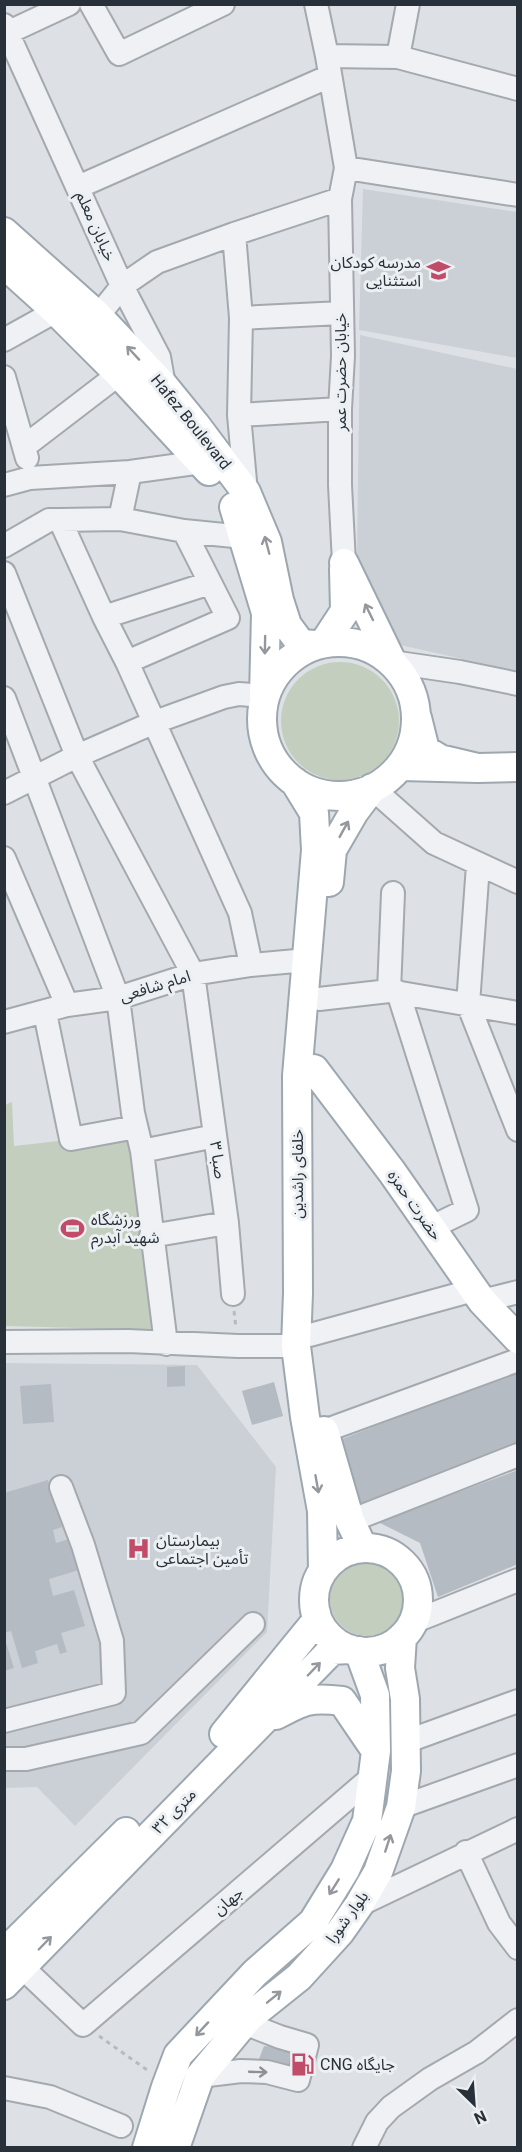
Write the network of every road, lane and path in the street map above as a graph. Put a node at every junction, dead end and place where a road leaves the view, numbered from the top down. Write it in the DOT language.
graph roads {
  1 [pos="69,4"];
  2 [pos="91,4"];
  3 [pos="223,4"];
  4 [pos="316,4"];
  5 [pos="408,4"];
  6 [pos="6,31"];
  7 [pos="398,57"];
  8 [pos="329,66"];
  9 [pos="518,89"];
  10 [pos="346,168"];
  11 [pos="78,187"];
  12 [pos="518,195"];
  13 [pos="340,199"];
  14 [pos="4,232"];
  15 [pos="234,234"];
  16 [pos="4,264"];
  17 [pos="122,285"];
  18 [pos="56,310"];
  19 [pos="341,313"];
  20 [pos="98,316"];
  21 [pos="241,318"];
  22 [pos="4,340"];
  23 [pos="119,374"];
  24 [pos="4,377"];
  25 [pos="164,386"];
  26 [pos="340,409"];
  27 [pos="239,414"];
  28 [pos="173,431"];
  29 [pos="25,446"];
  30 [pos="202,462"];
  31 [pos="130,472"];
  32 [pos="30,478"];
  33 [pos="4,485"];
  34 [pos="246,492"];
  35 [pos="120,519"];
  36 [pos="60,520"];
  37 [pos="184,531"];
  38 [pos="244,537"];
  39 [pos="4,546"];
  40 [pos="344,563"];
  41 [pos="4,573"];
  42 [pos="210,583"];
  43 [pos="345,611"];
  44 [pos="104,617"];
  45 [pos="287,625"];
  46 [pos="320,644"];
  47 [pos="127,662"];
  48 [pos="392,662"];
  49 [pos="518,684"];
  50 [pos="264,696"];
  51 [pos="4,698"];
  52 [pos="417,717"];
  53 [pos="155,722"];
  54 [pos="77,756"];
  55 [pos="401,766"];
  56 [pos="518,767"];
  57 [pos="478,768"];
  58 [pos="36,777"];
  59 [pos="295,782"];
  60 [pos="372,788"];
  61 [pos="4,793"];
  62 [pos="4,858"];
  63 [pos="478,865"];
  64 [pos="518,882"];
  65 [pos="393,893"];
  66 [pos="307,960"];
  67 [pos="250,965"];
  68 [pos="193,974"];
  69 [pos="393,992"];
  70 [pos="118,998"];
  71 [pos="319,999"];
  72 [pos="468,1004"];
  73 [pos="67,1005"];
  74 [pos="518,1012"];
  75 [pos="45,1013"];
  76 [pos="6,1018"];
  77 [pos="314,1069"];
  78 [pos="136,1127"];
  79 [pos="518,1130"];
  80 [pos="215,1136"];
  81 [pos="142,1151"];
  82 [pos="227,1223"];
  83 [pos="429,1228"];
  84 [pos="151,1236"];
  85 [pos="518,1292"];
  86 [pos="232,1294"];
  87 [pos="478,1295"];
  88 [pos="518,1339"];
  89 [pos="303,1340"];
  90 [pos="4,1342"];
  91 [pos="166,1344"];
  92 [pos="238,1346"];
  93 [pos="518,1360"];
  94 [pos="324,1431"];
  95 [pos="518,1455"];
  96 [pos="61,1487"];
  97 [pos="350,1521"];
  98 [pos="363,1548"];
  99 [pos="323,1570"];
  100 [pos="518,1580"];
  101 [pos="316,1613"];
  102 [pos="253,1624"];
  103 [pos="407,1630"];
  104 [pos="354,1650"];
  105 [pos="518,1701"];
  106 [pos="4,1721"];
  107 [pos="258,1724"];
  108 [pos="405,1742"];
  109 [pos="4,1759"];
  110 [pos="374,1764"];
  111 [pos="518,1765"];
  112 [pos="401,1807"];
  113 [pos="518,1829"];
  114 [pos="466,1852"];
  115 [pos="104,1868"];
  116 [pos="359,1905"];
  117 [pos="518,1948"];
  118 [pos="10,1968"];
  119 [pos="518,2020"];
  120 [pos="244,2023"];
  121 [pos="83,2025"];
  122 [pos="151,2073"];
  123 [pos="200,2076"];
  124 [pos="4,2088"];
  125 [pos="121,2126"];
  126 [pos="147,2148"];
  127 [pos="175,2148"];
  128 [pos="364,2148"];
  1 -- 6 [label="street"];
  2 -- 3 [label="street"];
  4 -- 8 [label="street, خیابان حضرت عمر"];
  5 -- 7 [label="street"];
  6 -- 11 [label="street, خیابان معلم"];
  7 -- 8 [label="street"];
  7 -- 9 [label="street"];
  8 -- 10 [label="street, خیابان حضرت عمر"];
  8 -- 11 [label="street"];
  10 -- 12 [label="street"];
  10 -- 13 [label="street, خیابان حضرت عمر"];
  11 -- 17 [label="street, خیابان معلم"];
  13 -- 15 [label="street"];
  13 -- 19 [label="street, خیابان حضرت عمر"];
  14 -- 20 [label="main road, Hafez Boulevard"];
  15 -- 17 [label="street"];
  15 -- 21 [label="street"];
  16 -- 18 [label="main road, Hafez Boulevard"];
  17 -- 20 [label="street"];
  17 -- 25 [label="street, خیابان معلم"];
  18 -- 22 [label="street"];
  18 -- 23 [label="main road, Hafez Boulevard"];
  19 -- 21 [label="street"];
  19 -- 26 [label="street, خیابان حضرت عمر"];
  25 -- 20 [label="main road, Hafez Boulevard, one-way"];
  21 -- 27 [label="street"];
  23 -- 28 [label="main road, Hafez Boulevard"];
  23 -- 29 [label="street"];
  24 -- 29 [label="street"];
  25 -- 28 [label="street, خیابان معلم"];
  25 -- 34 [label="main road, Hafez Boulevard"];
  26 -- 27 [label="street"];
  26 -- 40 [label="street, خیابان حضرت عمر"];
  27 -- 34 [label="street"];
  28 -- 30 [label="main road, Hafez Boulevard"];
  29 -- 32 [label="street"];
  30 -- 31 [label="street"];
  30 -- 38 [label="main road, Hafez Boulevard"];
  31 -- 32 [label="street"];
  31 -- 35 [label="street"];
  32 -- 33 [label="street"];
  45 -- 34 [label="main road, Hafez Boulevard, one-way"];
  35 -- 36 [label="street"];
  35 -- 37 [label="street"];
  36 -- 39 [label="street"];
  36 -- 44 [label="street"];
  37 -- 38 [label="street"];
  37 -- 42 [label="street"];
  38 -- 50 [label="main road, Hafez Boulevard, one-way"];
  40 -- 43 [label="main road"];
  48 -- 40 [label="main road, one-way"];
  41 -- 54 [label="street"];
  42 -- 44 [label="street"];
  42 -- 47 [label="street"];
  43 -- 45 [label="main road"];
  43 -- 46 [label="main road"];
  44 -- 47 [label="street"];
  45 -- 46 [label="main road, Hafez Boulevard"];
  46 -- 48 [label="main road"];
  46 -- 50 [label="main road"];
  47 -- 53 [label="street"];
  48 -- 49 [label="street"];
  48 -- 52 [label="main road"];
  50 -- 53 [label="street"];
  50 -- 59 [label="main road"];
  51 -- 58 [label="street"];
  52 -- 55 [label="main road"];
  52 -- 57 [label="main road"];
  53 -- 54 [label="street"];
  53 -- 67 [label="street"];
  54 -- 58 [label="street"];
  54 -- 68 [label="street"];
  55 -- 57 [label="main road"];
  55 -- 60 [label="main road"];
  56 -- 57 [label="main road"];
  58 -- 61 [label="street"];
  58 -- 70 [label="street"];
  59 -- 60 [label="main road"];
  59 -- 66 [label="main road, خلفای راشدین"];
  60 -- 63 [label="street"];
  71 -- 60 [label="main road, خلفای راشدین, one-way"];
  62 -- 73 [label="street"];
  63 -- 64 [label="street"];
  63 -- 72 [label="street"];
  65 -- 69 [label="street"];
  66 -- 67 [label="street, امام شافعی"];
  66 -- 89 [label="main road, خلفای راشدین"];
  67 -- 68 [label="street, امام شافعی"];
  68 -- 70 [label="street, امام شافعی"];
  68 -- 80 [label="street, صبا ۳"];
  69 -- 71 [label="street"];
  69 -- 72 [label="street"];
  69 -- 83 [label="street"];
  70 -- 73 [label="street, امام شافعی"];
  70 -- 78 [label="street"];
  71 -- 77 [label="main road, خلفای راشدین"];
  72 -- 74 [label="street"];
  72 -- 79 [label="street"];
  73 -- 75 [label="street, امام شافعی"];
  75 -- 76 [label="street, امام شافعی"];
  75 -- 78 [label="street"];
  77 -- 83 [label="main road, حضرت حمزه"];
  77 -- 89 [label="main road, خلفای راشدین"];
  78 -- 81 [label="street"];
  80 -- 81 [label="street"];
  80 -- 82 [label="street, صبا ۳"];
  81 -- 84 [label="street"];
  82 -- 84 [label="street"];
  82 -- 86 [label="street, صبا ۳"];
  83 -- 87 [label="main road, حضرت حمزه"];
  84 -- 91 [label="street"];
  85 -- 87 [label="street"];
  86 -- 92 [label="path"];
  87 -- 88 [label="main road, حضرت حمزه"];
  87 -- 89 [label="street"];
  89 -- 92 [label="street"];
  89 -- 94 [label="main road, خلفای راشدین"];
  89 -- 99 [label="main road, خلفای راشدین, one-way"];
  90 -- 91 [label="street"];
  91 -- 92 [label="street"];
  93 -- 94 [label="street"];
  94 -- 97 [label="main road, خلفای راشدین"];
  95 -- 97 [label="street"];
  96 -- 106 [label="street"];
  97 -- 98 [label="main road, خلفای راشدین"];
  98 -- 99 [label="main road"];
  98 -- 103 [label="main road"];
  99 -- 101 [label="main road"];
  100 -- 103 [label="street"];
  101 -- 104 [label="main road"];
  101 -- 115 [label="main road, ۳۲ متری"];
  102 -- 109 [label="street"];
  103 -- 104 [label="main road"];
  103 -- 108 [label="main road, بلوار شورا"];
  107 -- 104 [label="main road, ۳۲ متری, one-way"];
  104 -- 110 [label="main road, بلوار شورا"];
  105 -- 108 [label="street"];
  107 -- 110 [label="main road"];
  107 -- 115 [label="main road, ۳۲ متری"];
  108 -- 112 [label="main road, بلوار شورا"];
  110 -- 121 [label="street, جهان"];
  110 -- 126 [label="main road, بلوار شورا, one-way"];
  111 -- 112 [label="street"];
  116 -- 112 [label="main road, بلوار شورا, one-way"];
  113 -- 114 [label="street"];
  114 -- 116 [label="street"];
  114 -- 117 [label="street"];
  115 -- 118 [label="main road, ۳۲ متری"];
  120 -- 116 [label="main road, بلوار شورا, one-way"];
  118 -- 121 [label="street"];
  119 -- 128 [label="street"];
  120 -- 123 [label="main road, بلوار شورا"];
  123 -- 120 [label="street, one-way"];
  121 -- 122 [label="path"];
  123 -- 127 [label="main road, بلوار شورا"];
  124 -- 125 [label="street"];
}
